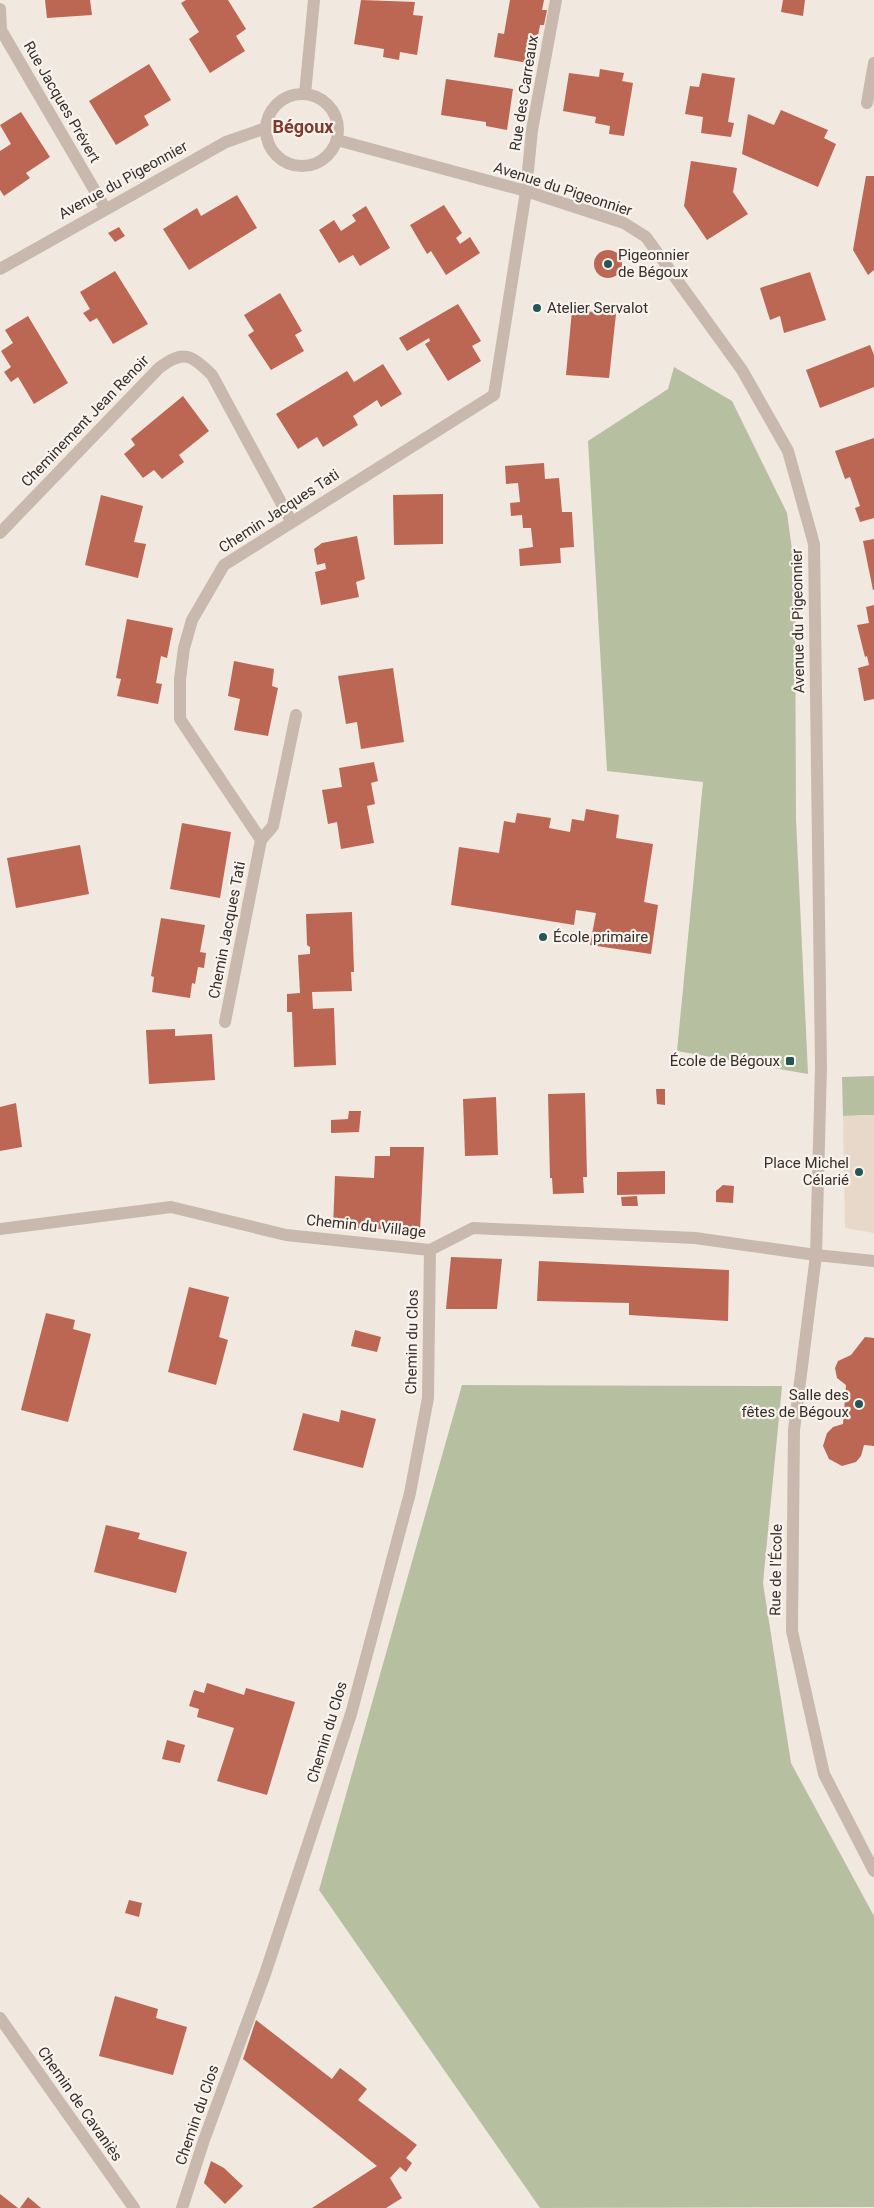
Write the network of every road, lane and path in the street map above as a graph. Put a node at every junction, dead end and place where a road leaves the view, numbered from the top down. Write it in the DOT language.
graph roads {
  1 [pos="314,0"];
  2 [pos="556,0"];
  3 [pos="0,9"];
  4 [pos="874,63"];
  5 [pos="305,94"];
  6 [pos="867,103"];
  7 [pos="266,128"];
  8 [pos="337,140"];
  9 [pos="526,191"];
  10 [pos="105,208"];
  11 [pos="0,269"];
  12 [pos="291,521"];
  13 [pos="0,533"];
  14 [pos="296,715"];
  15 [pos="261,840"];
  16 [pos="225,1022"];
  17 [pos="0,1229"];
  18 [pos="430,1250"];
  19 [pos="816,1256"];
  20 [pos="874,1261"];
  21 [pos="874,1871"];
  22 [pos="0,2018"];
  23 [pos="134,2208"];
  24 [pos="182,2208"];
  1 -- 5 [label="street"];
  2 -- 9 [label="street, Rue des Carreaux"];
  3 -- 10 [label="street, Rue Jacques Prévert"];
  4 -- 6 [label="street"];
  5 -- 7 [label="street"];
  5 -- 8 [label="street"];
  7 -- 8 [label="street"];
  7 -- 10 [label="street, Avenue du Pigeonnier"];
  8 -- 9 [label="street, Avenue du Pigeonnier"];
  9 -- 12 [label="street, Chemin Jacques Tati"];
  9 -- 19 [label="street, Avenue du Pigeonnier"];
  10 -- 11 [label="street, Avenue du Pigeonnier"];
  12 -- 13 [label="street, Cheminement Jean Renoir"];
  12 -- 15 [label="street, Chemin Jacques Tati"];
  14 -- 15 [label="street"];
  15 -- 16 [label="street, Chemin Jacques Tati"];
  17 -- 18 [label="street, Chemin du Village"];
  18 -- 19 [label="street, Chemin du Village"];
  18 -- 24 [label="street, Chemin du Clos"];
  19 -- 20 [label="street, Chemin du Village"];
  19 -- 21 [label="street, Rue de l'École"];
  22 -- 23 [label="street, Chemin de Cavaniès"];
}
